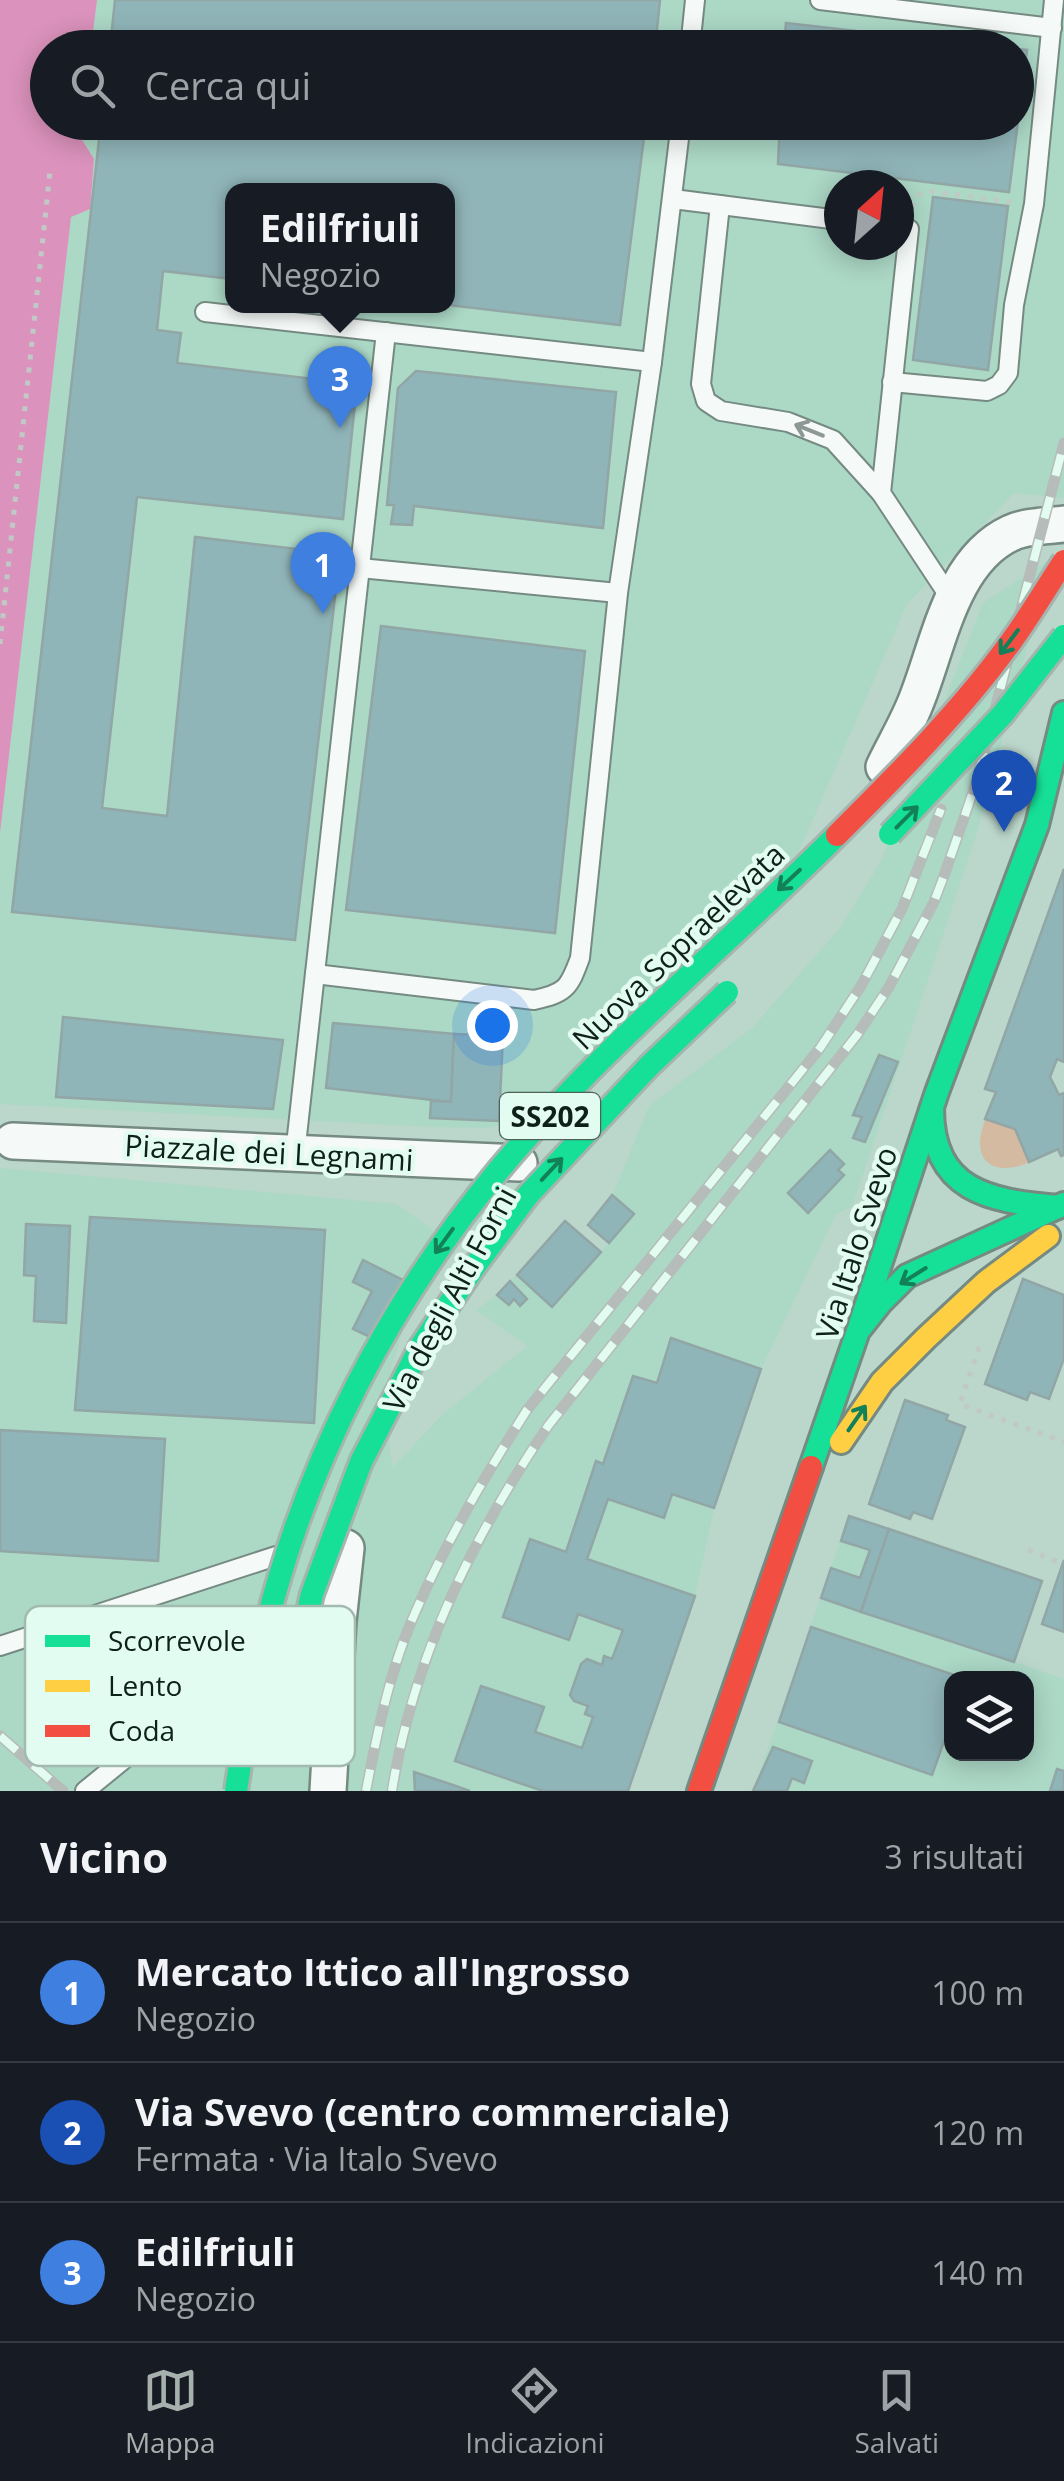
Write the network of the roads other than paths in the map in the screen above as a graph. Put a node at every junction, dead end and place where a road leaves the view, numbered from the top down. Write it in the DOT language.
graph roads {
  1 [pos="694,0"];
  2 [pos="820,0"];
  3 [pos="1054,0"];
  4 [pos="1052,28"];
  5 [pos="692,30"];
  6 [pos="680,140"];
  7 [pos="673,199"];
  8 [pos="720,205"];
  9 [pos="824,218"];
  10 [pos="902,260"];
  11 [pos="205,312"];
  12 [pos="386,332"];
  13 [pos="652,362"];
  14 [pos="892,382"];
  15 [pos="881,493"];
  16 [pos="1064,524"];
  17 [pos="1064,561"];
  18 [pos="360,568"];
  19 [pos="618,593"];
  20 [pos="951,600"];
  21 [pos="1064,636"];
  22 [pos="1064,712"];
  23 [pos="879,845"];
  24 [pos="749,971"];
  25 [pos="315,974"];
  26 [pos="932,1108"];
  27 [pos="14,1141"];
  28 [pos="295,1154"];
  29 [pos="915,1158"];
  30 [pos="525,1164"];
  31 [pos="922,1207"];
  32 [pos="1062,1212"];
  33 [pos="953,1245"];
  34 [pos="1020,1257"];
  35 [pos="858,1331"];
  36 [pos="802,1498"];
  37 [pos="348,1532"];
  38 [pos="122,1606"];
  39 [pos="271,1606"];
  40 [pos="309,1606"];
  41 [pos="340,1606"];
  42 [pos="25,1637"];
  43 [pos="0,1646"];
  44 [pos="116,1766"];
  45 [pos="240,1766"];
  46 [pos="277,1766"];
  47 [pos="329,1766"];
  48 [pos="275,1778"];
  49 [pos="85,1791"];
  50 [pos="236,1791"];
  51 [pos="328,1791"];
  52 [pos="699,1791"];
  1 -- 5 [label="lane"];
  2 -- 4 [label="lane"];
  3 -- 4 [label="lane"];
  4 -- 14 [label="lane"];
  6 -- 7 [label="lane"];
  7 -- 8 [label="lane"];
  7 -- 13 [label="lane"];
  8 -- 9 [label="lane"];
  15 -- 8 [label="lane, one-way"];
  10 -- 14 [label="lane"];
  11 -- 12 [label="lane"];
  12 -- 13 [label="lane"];
  12 -- 18 [label="lane"];
  13 -- 19 [label="lane"];
  14 -- 15 [label="lane"];
  15 -- 20 [label="lane"];
  16 -- 20 [label="street, Via degli Alti Forni"];
  17 -- 39 [label="main road, Nuova Sopraelevata / SS202, one-way, bridge"];
  18 -- 19 [label="lane"];
  18 -- 25 [label="lane"];
  19 -- 25 [label="lane"];
  20 -- 30 [label="street, Via degli Alti Forni"];
  23 -- 21 [label="main road, one-way, bridge"];
  22 -- 26 [label="main road, Via Italo Svevo"];
  40 -- 24 [label="main road, SS202, one-way, bridge"];
  25 -- 28 [label="lane"];
  26 -- 29 [label="main road, Via Italo Svevo"];
  26 -- 32 [label="main road"];
  27 -- 28 [label="street, Piazzale dei Legnami"];
  28 -- 30 [label="street, Piazzale dei Legnami"];
  29 -- 31 [label="main road"];
  29 -- 35 [label="main road, Via Italo Svevo"];
  30 -- 37 [label="street, Via degli Alti Forni"];
  32 -- 33 [label="main road"];
  32 -- 34 [label="main road"];
  33 -- 34 [label="main road"];
  33 -- 35 [label="main road, one-way"];
  36 -- 34 [label="main road, one-way"];
  35 -- 36 [label="main road, Via Italo Svevo"];
  36 -- 52 [label="main road, Via Italo Svevo"];
  37 -- 38 [label="lane"];
  37 -- 41 [label="street, Via degli Alti Forni"];
  42 -- 43 [label="lane"];
  44 -- 49 [label="lane"];
  45 -- 50 [label="main road, Nuova Sopraelevata / SS202, one-way, bridge"];
  48 -- 46 [label="main road, SS202, one-way, bridge"];
  47 -- 51 [label="street, Via degli Alti Forni"];
}
